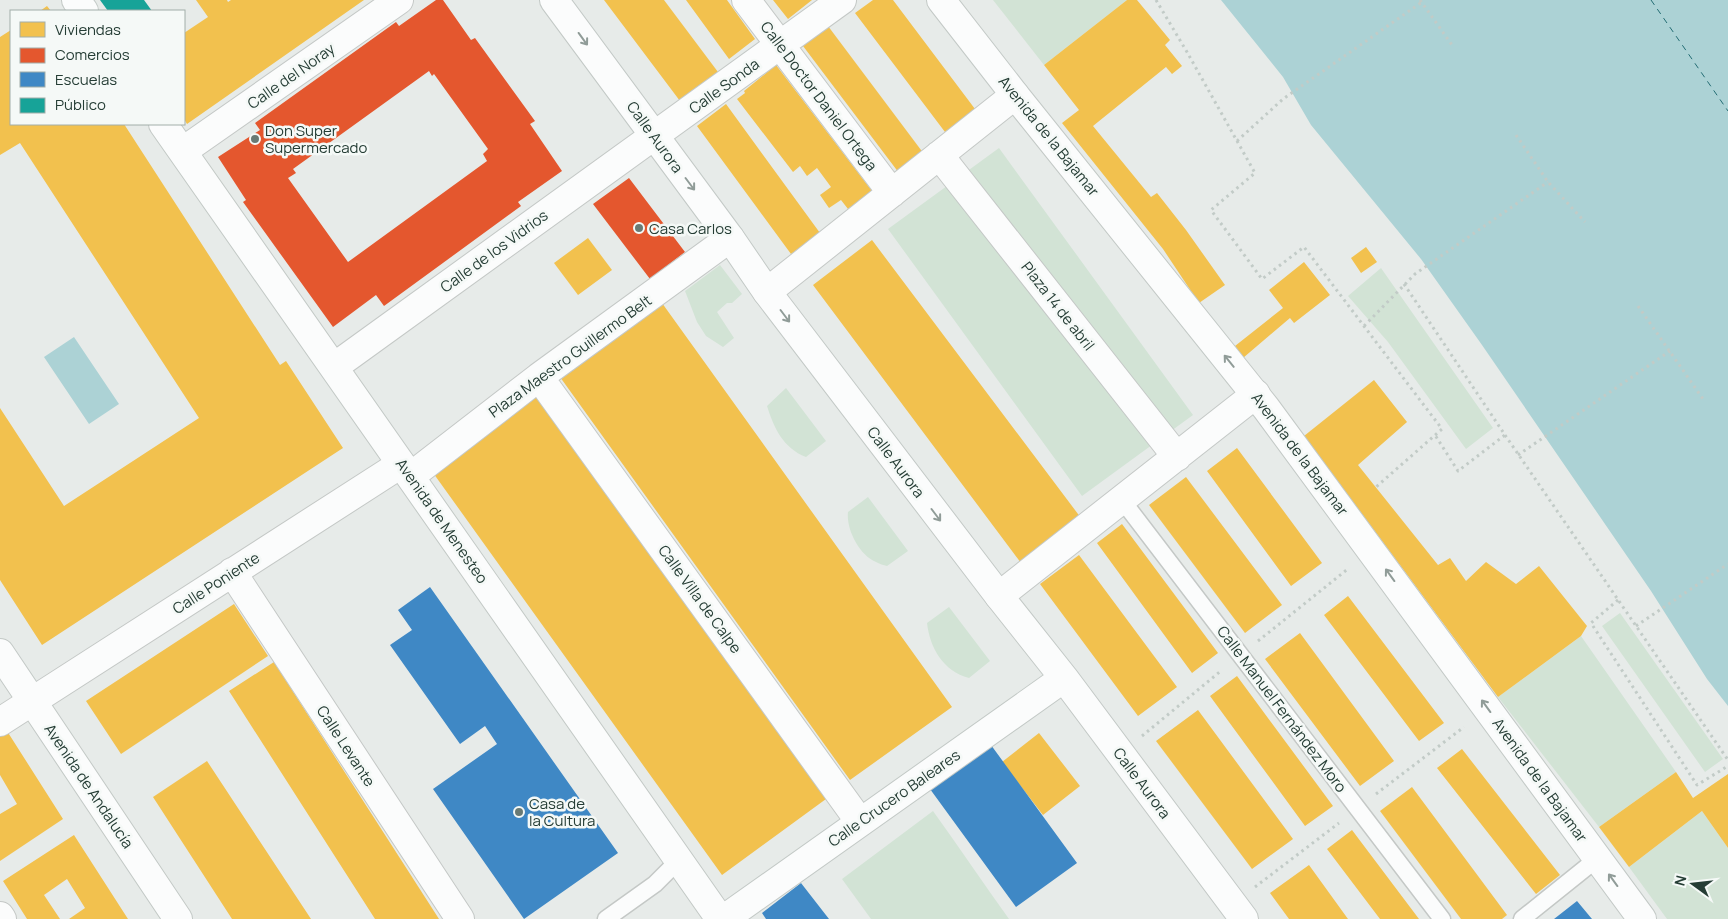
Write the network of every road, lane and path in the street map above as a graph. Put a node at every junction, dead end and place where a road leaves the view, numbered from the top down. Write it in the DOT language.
graph roads {
  1 [pos="399,0"];
  2 [pos="554,0"];
  3 [pos="746,0"];
  4 [pos="842,0"];
  5 [pos="942,0"];
  6 [pos="1156,0"];
  7 [pos="1421,1"];
  8 [pos="780,45"];
  9 [pos="1452,45"];
  10 [pos="1015,95"];
  11 [pos="165,125"];
  12 [pos="654,136"];
  13 [pos="1516,136"];
  14 [pos="1237,140"];
  15 [pos="183,151"];
  16 [pos="939,155"];
  17 [pos="1548,182"];
  18 [pos="892,193"];
  19 [pos="1586,222"];
  20 [pos="730,238"];
  21 [pos="1404,284"];
  22 [pos="767,292"];
  23 [pos="1638,306"];
  24 [pos="1364,326"];
  25 [pos="1670,351"];
  26 [pos="334,367"];
  27 [pos="540,377"];
  28 [pos="1256,394"];
  29 [pos="1703,399"];
  30 [pos="1435,435"];
  31 [pos="1505,435"];
  32 [pos="1518,454"];
  33 [pos="1176,457"];
  34 [pos="406,470"];
  35 [pos="1376,487"];
  36 [pos="1122,500"];
  37 [pos="1728,564"];
  38 [pos="232,572"];
  39 [pos="998,596"];
  40 [pos="1618,600"];
  41 [pos="1636,626"];
  42 [pos="0,652"];
  43 [pos="1064,678"];
  44 [pos="32,701"];
  45 [pos="0,722"];
  46 [pos="1728,760"];
  47 [pos="1728,766"];
  48 [pos="860,822"];
  49 [pos="1598,858"];
  50 [pos="679,860"];
  51 [pos="178,919"];
  52 [pos="460,919"];
  53 [pos="606,919"];
  54 [pos="720,919"];
  55 [pos="724,919"];
  56 [pos="1244,919"];
  57 [pos="1442,919"];
  58 [pos="1522,919"];
  59 [pos="1642,919"];
  1 -- 15 [label="street, Calle del Noray"];
  2 -- 12 [label="street, Calle Aurora, one-way"];
  3 -- 8 [label="street, Calle Doctor Daniel Ortega"];
  4 -- 8 [label="street, Calle Sonda"];
  5 -- 10 [label="street, Avenida de la Bajamar"];
  6 -- 14 [label="path"];
  7 -- 9 [label="path"];
  7 -- 14 [label="path"];
  8 -- 12 [label="street, Calle Sonda"];
  8 -- 18 [label="street, Calle Doctor Daniel Ortega"];
  10 -- 16 [label="street"];
  28 -- 10 [label="street, Avenida de la Bajamar, one-way"];
  11 -- 15 [label="street, Avenida de Menesteo"];
  12 -- 20 [label="street, Calle Aurora, one-way"];
  12 -- 26 [label="street, Calle de los Vidrios"];
  13 -- 17 [label="path"];
  14 -- 24 [label="path"];
  15 -- 26 [label="street, Avenida de Menesteo"];
  16 -- 18 [label="street"];
  16 -- 33 [label="street, Plaza 14 de abril"];
  17 -- 19 [label="path"];
  17 -- 21 [label="path"];
  18 -- 22 [label="street"];
  20 -- 22 [label="street, Calle Aurora"];
  20 -- 27 [label="street, Plaza Maestro Guillermo Belt"];
  21 -- 24 [label="path"];
  21 -- 31 [label="path"];
  22 -- 39 [label="street, Calle Aurora, one-way"];
  23 -- 25 [label="path"];
  24 -- 30 [label="path"];
  25 -- 29 [label="path"];
  25 -- 32 [label="path"];
  26 -- 34 [label="street, Avenida de Menesteo"];
  27 -- 34 [label="street, Plaza Maestro Guillermo Belt"];
  27 -- 48 [label="street, Calle Villa de Calpe"];
  28 -- 33 [label="street"];
  49 -- 28 [label="street, Avenida de la Bajamar, one-way"];
  30 -- 31 [label="path"];
  30 -- 35 [label="path"];
  31 -- 32 [label="path"];
  32 -- 40 [label="path"];
  33 -- 36 [label="street"];
  34 -- 38 [label="street, Calle Poniente"];
  34 -- 50 [label="street, Avenida de Menesteo"];
  36 -- 39 [label="street"];
  36 -- 57 [label="lane, Calle Manuel Fernández Moro"];
  37 -- 41 [label="path"];
  38 -- 44 [label="street, Calle Poniente"];
  38 -- 52 [label="street, Calle Levante"];
  39 -- 43 [label="street, Calle Aurora"];
  40 -- 41 [label="path"];
  40 -- 47 [label="path"];
  41 -- 46 [label="path"];
  42 -- 44 [label="street, Avenida de Andalucía"];
  43 -- 48 [label="street, Calle Crucero Baleares"];
  43 -- 56 [label="street, Calle Aurora"];
  44 -- 45 [label="street, Calle Poniente"];
  44 -- 51 [label="street, Avenida de Andalucía"];
  48 -- 55 [label="street, Calle Crucero Baleares"];
  49 -- 58 [label="lane"];
  59 -- 49 [label="street, Avenida de la Bajamar, one-way"];
  50 -- 53 [label="lane"];
  50 -- 54 [label="street, Avenida de Menesteo"];
}
